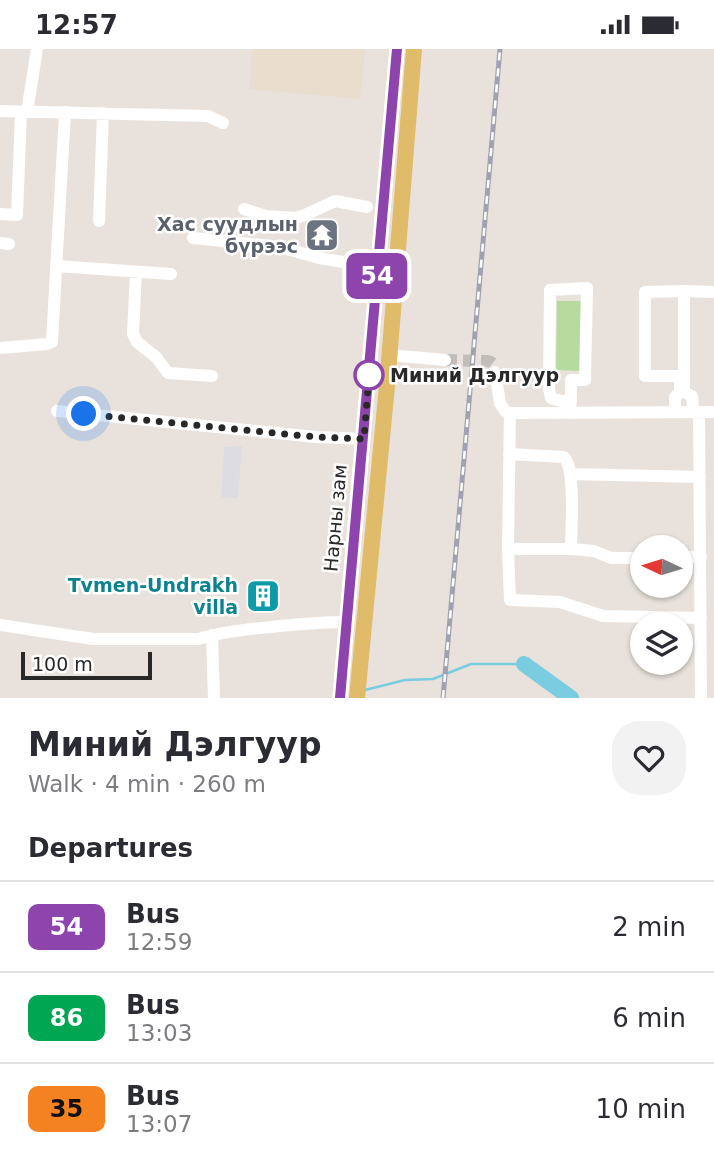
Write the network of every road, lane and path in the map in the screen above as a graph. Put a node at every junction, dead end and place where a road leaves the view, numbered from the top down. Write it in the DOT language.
graph roads {
  1 [pos="37,49"];
  2 [pos="397,49"];
  3 [pos="414,49"];
  4 [pos="0,111"];
  5 [pos="24,112"];
  6 [pos="65,112"];
  7 [pos="103,113"];
  8 [pos="223,123"];
  9 [pos="367,207"];
  10 [pos="244,209"];
  11 [pos="0,214"];
  12 [pos="99,221"];
  13 [pos="193,238"];
  14 [pos="379,260"];
  15 [pos="57,266"];
  16 [pos="136,272"];
  17 [pos="171,274"];
  18 [pos="684,291"];
  19 [pos="714,292"];
  20 [pos="0,348"];
  21 [pos="389,359"];
  22 [pos="444,362"];
  23 [pos="495,372"];
  24 [pos="212,376"];
  25 [pos="571,407"];
  26 [pos="57,411"];
  27 [pos="678,412"];
  28 [pos="696,412"];
  29 [pos="714,412"];
  30 [pos="510,413"];
  31 [pos="382,435"];
  32 [pos="364,437"];
  33 [pos="509,454"];
  34 [pos="714,471"];
  35 [pos="571,474"];
  36 [pos="700,474"];
  37 [pos="508,548"];
  38 [pos="571,549"];
  39 [pos="706,557"];
  40 [pos="630,558"];
  41 [pos="701,618"];
  42 [pos="346,622"];
  43 [pos="0,625"];
  44 [pos="212,635"];
  45 [pos="708,643"];
  46 [pos="214,698"];
  47 [pos="340,698"];
  48 [pos="357,698"];
  49 [pos="701,698"];
  1 -- 5 [label="street"];
  2 -- 14 [label="main road, Нарны зам"];
  3 -- 21 [label="main road, Нарны зам"];
  4 -- 5 [label="street"];
  5 -- 6 [label="street"];
  5 -- 11 [label="street"];
  6 -- 7 [label="street"];
  6 -- 15 [label="street"];
  7 -- 8 [label="street"];
  7 -- 12 [label="street"];
  9 -- 10 [label="street"];
  13 -- 14 [label="street"];
  14 -- 32 [label="main road, Нарны зам"];
  15 -- 16 [label="street"];
  15 -- 20 [label="street"];
  16 -- 17 [label="street"];
  16 -- 24 [label="street"];
  18 -- 19 [label="street"];
  18 -- 27 [label="street"];
  18 -- 28 [label="street"];
  21 -- 22 [label="street"];
  21 -- 31 [label="main road, Нарны зам"];
  23 -- 30 [label="street"];
  25 -- 25 [label="street"];
  25 -- 27 [label="street"];
  25 -- 30 [label="street"];
  26 -- 32 [label="street"];
  27 -- 28 [label="street"];
  28 -- 29 [label="street"];
  28 -- 36 [label="street"];
  30 -- 33 [label="street"];
  31 -- 32 [label="main road"];
  31 -- 48 [label="main road, Нарны зам"];
  32 -- 42 [label="main road, Нарны зам"];
  33 -- 35 [label="street"];
  33 -- 37 [label="street"];
  34 -- 36 [label="street"];
  35 -- 36 [label="street"];
  35 -- 38 [label="street"];
  36 -- 39 [label="street"];
  37 -- 38 [label="street"];
  37 -- 41 [label="street"];
  38 -- 40 [label="street"];
  39 -- 41 [label="street"];
  41 -- 45 [label="street"];
  42 -- 44 [label="street"];
  42 -- 47 [label="main road, Нарны зам"];
  43 -- 44 [label="street"];
  44 -- 46 [label="street"];
  45 -- 49 [label="street"];
}
